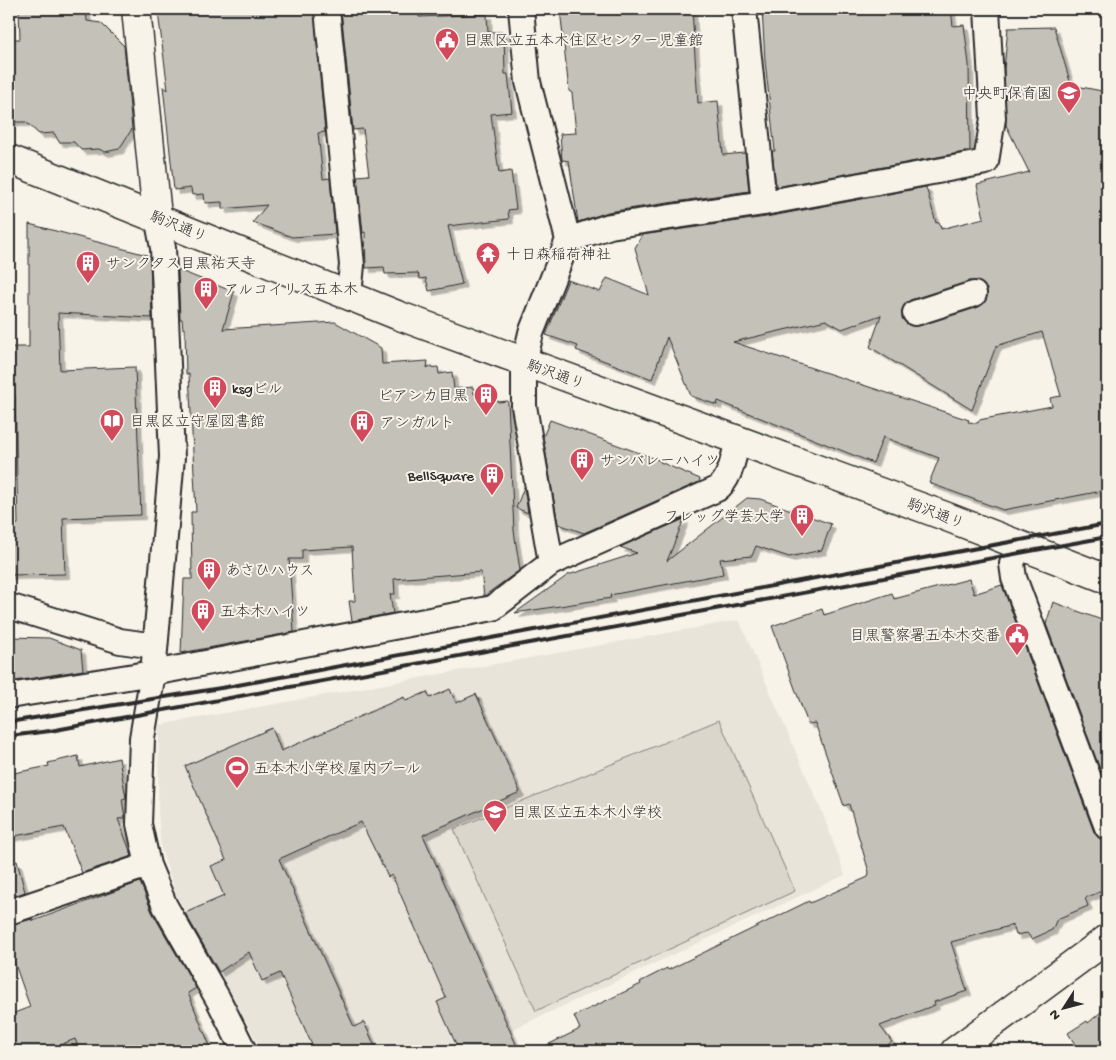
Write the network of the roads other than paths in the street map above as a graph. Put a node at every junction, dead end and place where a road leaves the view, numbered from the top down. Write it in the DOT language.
graph roads {
  1 [pos="136,9"];
  2 [pos="327,9"];
  3 [pos="522,9"];
  4 [pos="744,9"];
  5 [pos="987,9"];
  6 [pos="9,158"];
  7 [pos="764,203"];
  8 [pos="157,216"];
  9 [pos="568,240"];
  10 [pos="974,294"];
  11 [pos="348,295"];
  12 [pos="915,313"];
  13 [pos="524,363"];
  14 [pos="738,441"];
  15 [pos="1018,546"];
  16 [pos="550,563"];
  17 [pos="1107,579"];
  18 [pos="9,606"];
  19 [pos="155,646"];
  20 [pos="152,673"];
  21 [pos="9,696"];
  22 [pos="1107,827"];
  23 [pos="148,865"];
  24 [pos="9,912"];
  25 [pos="1107,939"];
  26 [pos="244,1051"];
  27 [pos="955,1051"];
  1 -- 8 [label="main road"];
  2 -- 11 [label="street"];
  3 -- 9 [label="street"];
  4 -- 7 [label="street"];
  5 -- 7 [label="street"];
  6 -- 8 [label="main road, 駒沢通り"];
  7 -- 9 [label="street"];
  8 -- 11 [label="main road, 駒沢通り"];
  8 -- 19 [label="street"];
  9 -- 13 [label="street"];
  10 -- 12 [label="street"];
  11 -- 13 [label="main road, 駒沢通り"];
  13 -- 14 [label="main road, 駒沢通り"];
  13 -- 16 [label="street"];
  14 -- 15 [label="main road, 駒沢通り"];
  14 -- 16 [label="street"];
  15 -- 17 [label="main road, 駒沢通り"];
  15 -- 22 [label="street"];
  16 -- 20 [label="street"];
  18 -- 19 [label="street"];
  19 -- 20 [label="street"];
  20 -- 21 [label="street"];
  20 -- 23 [label="street"];
  23 -- 24 [label="street"];
  23 -- 26 [label="street"];
  25 -- 27 [label="main road"];
}
